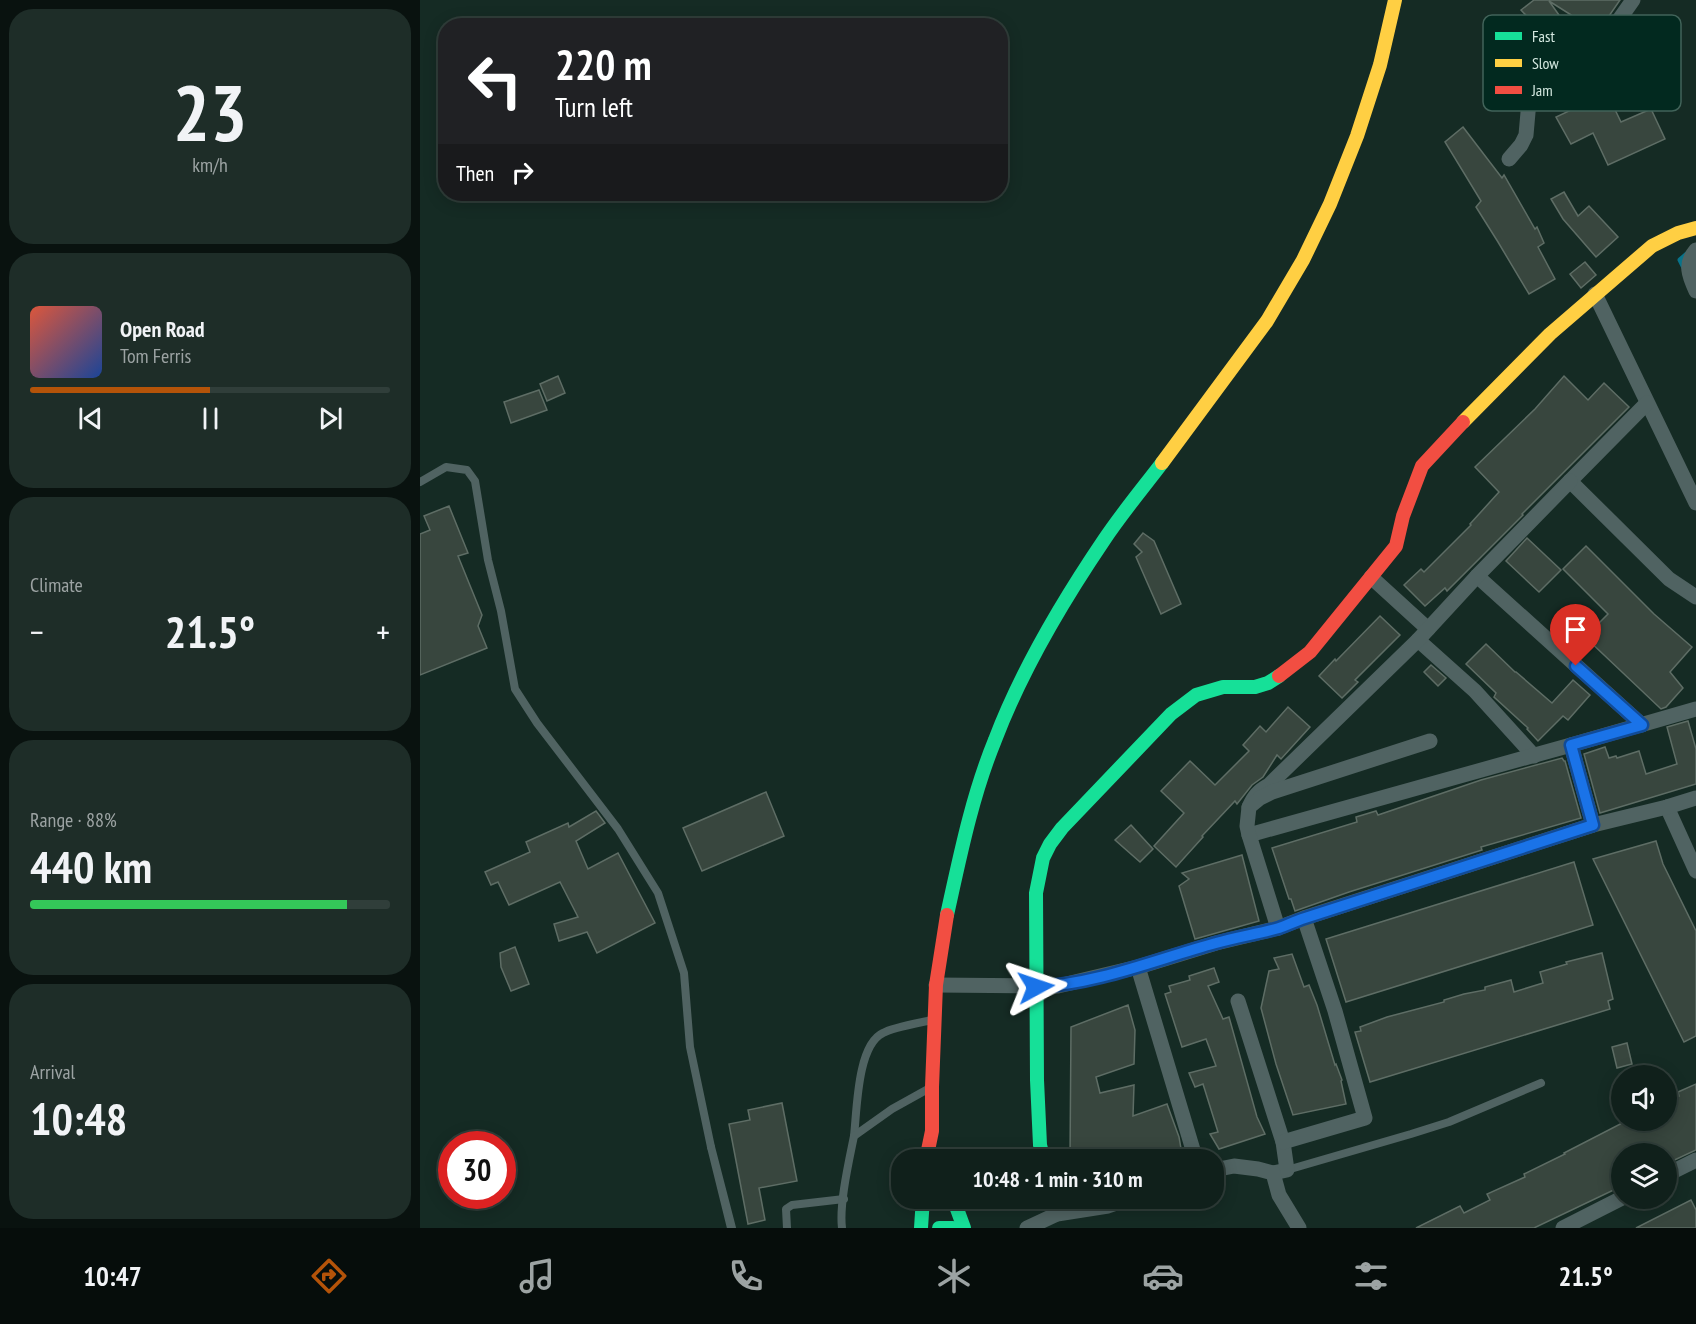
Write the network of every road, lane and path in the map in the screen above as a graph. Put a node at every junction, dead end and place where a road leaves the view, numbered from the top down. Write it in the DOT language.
graph roads {
  1 [pos="1395,0"];
  2 [pos="1634,0"];
  3 [pos="1623,15"];
  4 [pos="1528,111"];
  5 [pos="1509,159"];
  6 [pos="1696,228"];
  7 [pos="1696,250"];
  8 [pos="1696,291"];
  9 [pos="1595,294"];
  10 [pos="1647,402"];
  11 [pos="1570,481"];
  12 [pos="420,482"];
  13 [pos="1696,502"];
  14 [pos="1477,576"];
  15 [pos="1371,577"];
  16 [pos="1696,597"];
  17 [pos="1423,634"];
  18 [pos="1696,709"];
  19 [pos="1642,725"];
  20 [pos="1430,741"];
  21 [pos="1571,745"];
  22 [pos="1534,756"];
  23 [pos="1696,798"];
  24 [pos="1249,807"];
  25 [pos="1667,807"];
  26 [pos="1593,825"];
  27 [pos="1249,835"];
  28 [pos="1696,871"];
  29 [pos="1305,918"];
  30 [pos="1278,928"];
  31 [pos="1138,967"];
  32 [pos="936,985"];
  33 [pos="1036,987"];
  34 [pos="1238,1001"];
  35 [pos="934,1020"];
  36 [pos="1541,1083"];
  37 [pos="932,1087"];
  38 [pos="932,1131"];
  39 [pos="854,1137"];
  40 [pos="1282,1142"];
  41 [pos="928,1149"];
  42 [pos="938,1149"];
  43 [pos="1041,1149"];
  44 [pos="1193,1149"];
  45 [pos="1696,1160"];
  46 [pos="1224,1168"];
  47 [pos="1677,1170"];
  48 [pos="1280,1171"];
  49 [pos="844,1199"];
  50 [pos="1611,1204"];
  51 [pos="922,1209"];
  52 [pos="957,1209"];
  53 [pos="1056,1209"];
  54 [pos="1089,1209"];
  55 [pos="1057,1214"];
  56 [pos="732,1228"];
  57 [pos="787,1228"];
  58 [pos="842,1228"];
  59 [pos="921,1228"];
  60 [pos="939,1228"];
  61 [pos="953,1228"];
  62 [pos="964,1228"];
  63 [pos="1028,1228"];
  64 [pos="1299,1228"];
  65 [pos="1563,1228"];
  1 -- 32 [label="main road"];
  2 -- 3 [label="street"];
  4 -- 5 [label="street"];
  6 -- 9 [label="main road"];
  7 -- 8 [label="street"];
  9 -- 10 [label="street"];
  9 -- 15 [label="main road"];
  10 -- 11 [label="street"];
  10 -- 13 [label="street"];
  11 -- 14 [label="street"];
  11 -- 16 [label="street"];
  12 -- 56 [label="lane"];
  14 -- 17 [label="street"];
  14 -- 19 [label="street"];
  15 -- 17 [label="street"];
  15 -- 33 [label="main road"];
  17 -- 22 [label="street"];
  17 -- 24 [label="street"];
  18 -- 19 [label="street"];
  19 -- 21 [label="street"];
  20 -- 24 [label="street"];
  21 -- 22 [label="street"];
  21 -- 26 [label="street"];
  22 -- 27 [label="street"];
  23 -- 25 [label="street"];
  24 -- 27 [label="street"];
  25 -- 26 [label="street"];
  25 -- 28 [label="street"];
  26 -- 29 [label="street"];
  27 -- 30 [label="street"];
  29 -- 30 [label="street"];
  29 -- 40 [label="street"];
  30 -- 31 [label="street"];
  31 -- 33 [label="street"];
  31 -- 44 [label="street"];
  32 -- 33 [label="street"];
  32 -- 35 [label="main road"];
  33 -- 43 [label="main road"];
  34 -- 40 [label="street"];
  35 -- 37 [label="main road"];
  35 -- 39 [label="lane"];
  36 -- 48 [label="lane"];
  37 -- 38 [label="main road"];
  37 -- 39 [label="lane"];
  38 -- 41 [label="main road"];
  38 -- 42 [label="main road"];
  39 -- 49 [label="lane"];
  40 -- 48 [label="street"];
  45 -- 47 [label="street"];
  46 -- 48 [label="street"];
  48 -- 64 [label="street"];
  49 -- 57 [label="lane"];
  49 -- 58 [label="lane"];
  50 -- 65 [label="street"];
  51 -- 59 [label="main road"];
  52 -- 62 [label="main road"];
  53 -- 55 [label="street"];
  54 -- 55 [label="street"];
  55 -- 63 [label="street"];
  60 -- 61 [label="main road"];
}
